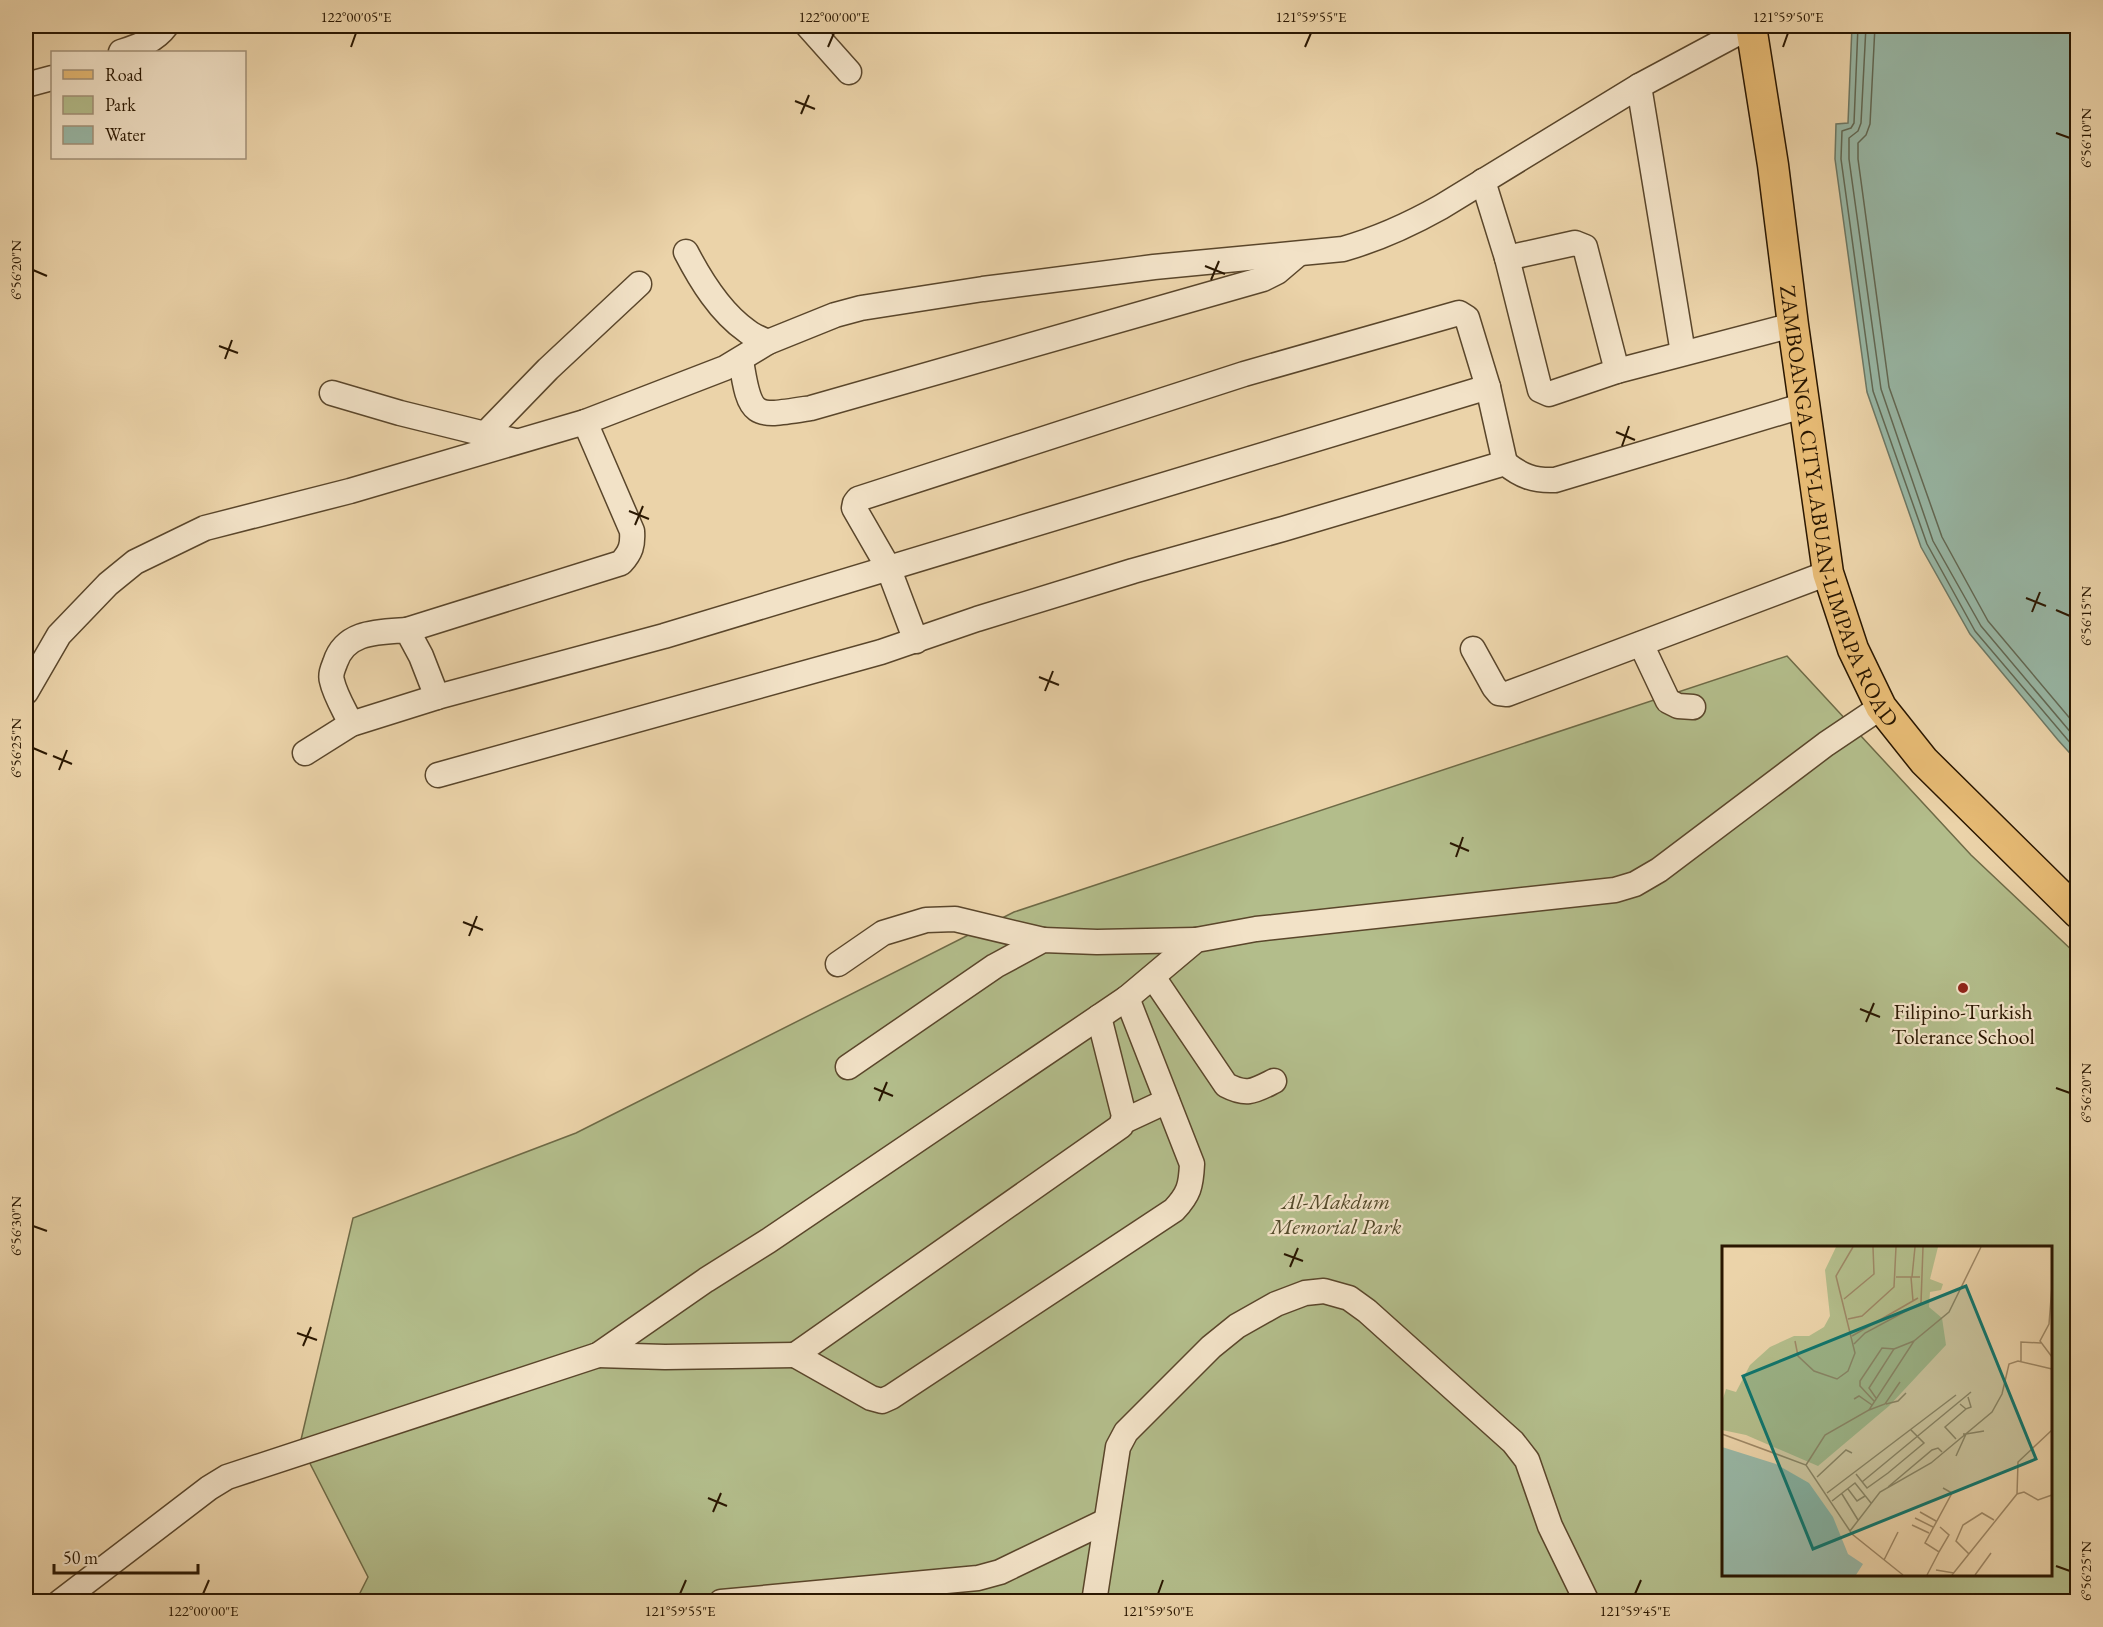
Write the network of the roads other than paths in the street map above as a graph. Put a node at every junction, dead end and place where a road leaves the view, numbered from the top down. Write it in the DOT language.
graph roads {
  1 [pos="166,26"];
  2 [pos="808,26"];
  3 [pos="1751,26"];
  4 [pos="124,51"];
  5 [pos="849,72"];
  6 [pos="51,78"];
  7 [pos="26,85"];
  8 [pos="1639,86"];
  9 [pos="1483,181"];
  10 [pos="686,252"];
  11 [pos="1297,255"];
  12 [pos="1507,258"];
  13 [pos="639,284"];
  14 [pos="1793,325"];
  15 [pos="768,342"];
  16 [pos="1683,353"];
  17 [pos="741,360"];
  18 [pos="1617,371"];
  19 [pos="1488,387"];
  20 [pos="332,393"];
  21 [pos="1805,405"];
  22 [pos="585,422"];
  23 [pos="485,434"];
  24 [pos="517,442"];
  25 [pos="1505,463"];
  26 [pos="888,567"];
  27 [pos="1828,573"];
  28 [pos="406,630"];
  29 [pos="916,640"];
  30 [pos="1641,644"];
  31 [pos="1473,649"];
  32 [pos="26,692"];
  33 [pos="437,697"];
  34 [pos="1881,706"];
  35 [pos="1693,707"];
  36 [pos="351,724"];
  37 [pos="305,753"];
  38 [pos="438,776"];
  39 [pos="2078,913"];
  40 [pos="1043,940"];
  41 [pos="1196,940"];
  42 [pos="838,964"];
  43 [pos="1153,977"];
  44 [pos="1126,998"];
  45 [pos="1098,1017"];
  46 [pos="848,1067"];
  47 [pos="1274,1081"];
  48 [pos="1167,1101"];
  49 [pos="1124,1120"];
  50 [pos="598,1354"];
  51 [pos="795,1355"];
  52 [pos="1106,1521"];
  53 [pos="1089,1599"];
  54 [pos="60,1602"];
  55 [pos="721,1602"];
  56 [pos="1587,1602"];
  1 -- 4 [label="street"];
  2 -- 5 [label="street"];
  3 -- 8 [label="street"];
  3 -- 14 [label="main road, ZAMBOANGA CITY-LABUAN-LIMPAPA ROAD"];
  6 -- 7 [label="street"];
  8 -- 9 [label="street"];
  8 -- 16 [label="street"];
  9 -- 11 [label="street"];
  9 -- 12 [label="street"];
  10 -- 15 [label="street"];
  11 -- 15 [label="street"];
  11 -- 17 [label="street"];
  12 -- 18 [label="street"];
  12 -- 18 [label="street"];
  13 -- 23 [label="street"];
  14 -- 16 [label="street"];
  14 -- 21 [label="main road, ZAMBOANGA CITY-LABUAN-LIMPAPA ROAD"];
  15 -- 17 [label="street"];
  16 -- 18 [label="street"];
  17 -- 22 [label="street"];
  19 -- 25 [label="street"];
  19 -- 26 [label="street"];
  19 -- 26 [label="street"];
  20 -- 23 [label="street"];
  21 -- 25 [label="street"];
  21 -- 27 [label="main road, ZAMBOANGA CITY-LABUAN-LIMPAPA ROAD"];
  22 -- 24 [label="street"];
  22 -- 28 [label="street"];
  23 -- 24 [label="street"];
  24 -- 32 [label="street"];
  25 -- 29 [label="street"];
  26 -- 29 [label="street"];
  26 -- 33 [label="street"];
  27 -- 30 [label="street"];
  27 -- 34 [label="main road, ZAMBOANGA CITY-LABUAN-LIMPAPA ROAD"];
  28 -- 33 [label="street"];
  28 -- 36 [label="street"];
  29 -- 38 [label="street"];
  30 -- 31 [label="street"];
  30 -- 35 [label="street"];
  33 -- 36 [label="street"];
  34 -- 39 [label="main road, ZAMBOANGA CITY-LABUAN-LIMPAPA ROAD"];
  34 -- 41 [label="street"];
  36 -- 37 [label="street"];
  40 -- 41 [label="street"];
  40 -- 42 [label="street"];
  40 -- 46 [label="street"];
  41 -- 43 [label="street"];
  43 -- 44 [label="street"];
  43 -- 47 [label="street"];
  44 -- 45 [label="street"];
  44 -- 48 [label="street"];
  45 -- 49 [label="street"];
  45 -- 50 [label="street"];
  48 -- 49 [label="street"];
  48 -- 51 [label="street"];
  49 -- 51 [label="street"];
  50 -- 51 [label="street"];
  50 -- 54 [label="street"];
  52 -- 53 [label="street"];
  52 -- 55 [label="street"];
  52 -- 56 [label="street"];
}
